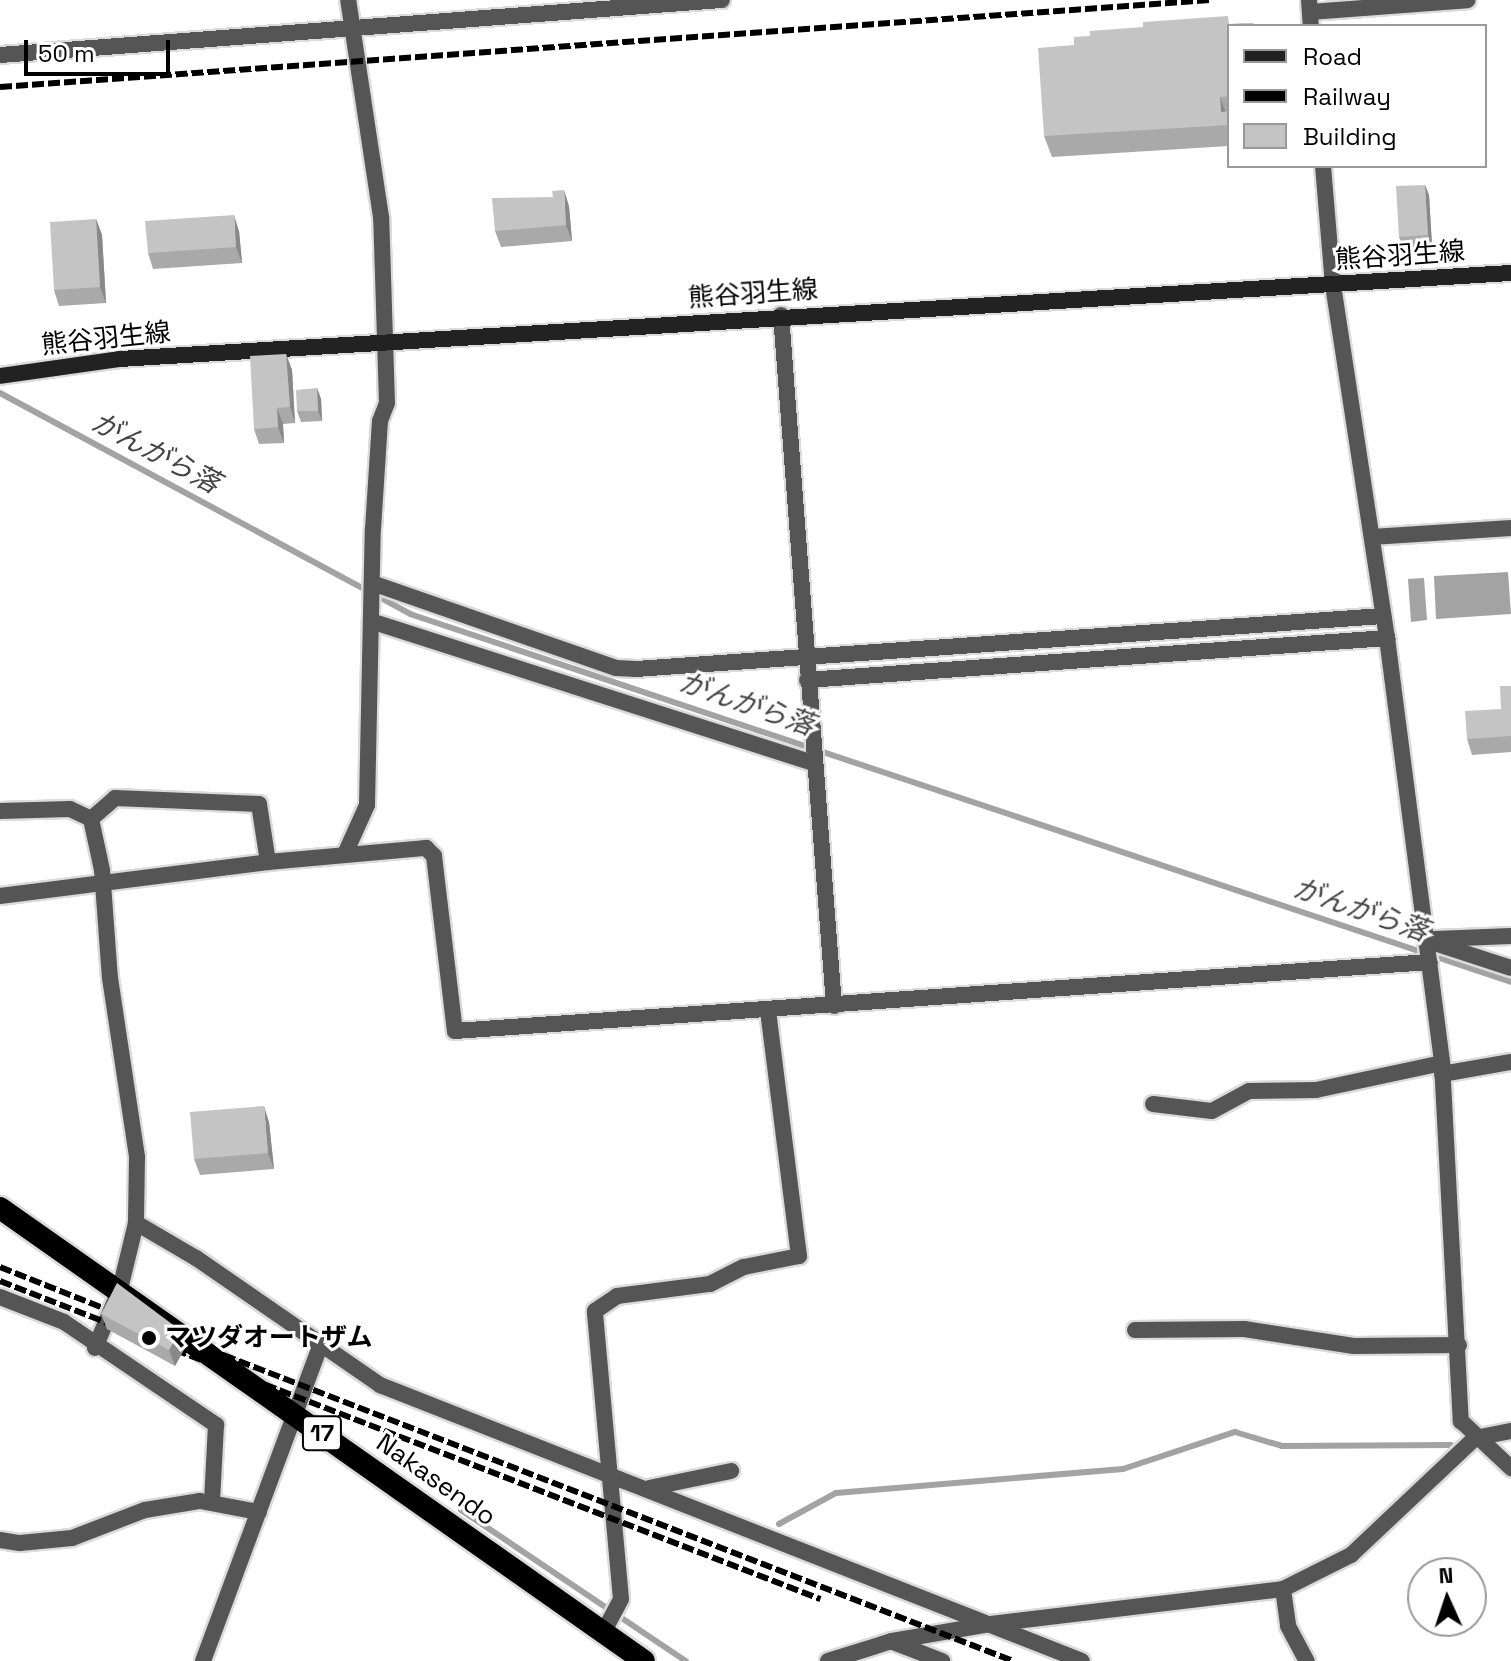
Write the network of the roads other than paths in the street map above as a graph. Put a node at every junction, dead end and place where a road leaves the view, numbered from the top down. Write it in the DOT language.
graph roads {
  1 [pos="348,0"];
  2 [pos="722,0"];
  3 [pos="1468,0"];
  4 [pos="1310,13"];
  5 [pos="352,29"];
  6 [pos="0,55"];
  7 [pos="1323,168"];
  8 [pos="1511,273"];
  9 [pos="1333,285"];
  10 [pos="781,315"];
  11 [pos="383,345"];
  12 [pos="1,376"];
  13 [pos="1511,528"];
  14 [pos="1372,537"];
  15 [pos="372,583"];
  16 [pos="1383,616"];
  17 [pos="371,621"];
  18 [pos="1387,638"];
  19 [pos="806,659"];
  20 [pos="616,669"];
  21 [pos="807,680"];
  22 [pos="609,694"];
  23 [pos="814,761"];
  24 [pos="0,811"];
  25 [pos="91,819"];
  26 [pos="345,854"];
  27 [pos="268,862"];
  28 [pos="101,885"];
  29 [pos="0,896"];
  30 [pos="1511,936"];
  31 [pos="1425,940"];
  32 [pos="1429,961"];
  33 [pos="1511,968"];
  34 [pos="834,1006"];
  35 [pos="768,1011"];
  36 [pos="1511,1062"];
  37 [pos="1442,1069"];
  38 [pos="1153,1104"];
  39 [pos="0,1208"];
  40 [pos="136,1223"];
  41 [pos="120,1289"];
  42 [pos="0,1297"];
  43 [pos="1135,1330"];
  44 [pos="1459,1345"];
  45 [pos="320,1346"];
  46 [pos="95,1348"];
  47 [pos="293,1412"];
  48 [pos="1511,1431"];
  49 [pos="1475,1438"];
  50 [pos="1511,1468"];
  51 [pos="731,1471"];
  52 [pos="608,1474"];
  53 [pos="649,1488"];
  54 [pos="212,1501"];
  55 [pos="259,1512"];
  56 [pos="0,1540"];
  57 [pos="1283,1589"];
  58 [pos="990,1624"];
  59 [pos="607,1626"];
  60 [pos="892,1641"];
  61 [pos="203,1661"];
  62 [pos="644,1661"];
  63 [pos="828,1661"];
  64 [pos="942,1661"];
  65 [pos="1082,1661"];
  66 [pos="1307,1661"];
  1 -- 5 [label="street"];
  2 -- 5 [label="street"];
  3 -- 4 [label="street"];
  5 -- 6 [label="street"];
  5 -- 11 [label="street"];
  7 -- 9 [label="street"];
  8 -- 9 [label="main road, 熊谷羽生線"];
  9 -- 10 [label="main road, 熊谷羽生線"];
  9 -- 14 [label="street"];
  10 -- 11 [label="main road, 熊谷羽生線"];
  10 -- 19 [label="street"];
  11 -- 12 [label="main road, 熊谷羽生線"];
  11 -- 15 [label="street"];
  13 -- 14 [label="street"];
  14 -- 16 [label="street"];
  15 -- 17 [label="street"];
  15 -- 20 [label="street"];
  16 -- 18 [label="street"];
  16 -- 19 [label="street"];
  17 -- 22 [label="street"];
  17 -- 26 [label="street"];
  18 -- 21 [label="street"];
  18 -- 31 [label="street"];
  19 -- 20 [label="street"];
  19 -- 21 [label="street"];
  20 -- 22 [label="street"];
  21 -- 23 [label="street"];
  22 -- 23 [label="street"];
  23 -- 34 [label="street"];
  24 -- 25 [label="street"];
  25 -- 27 [label="street"];
  25 -- 28 [label="street"];
  26 -- 27 [label="street"];
  26 -- 35 [label="street"];
  27 -- 28 [label="street"];
  28 -- 29 [label="street"];
  28 -- 40 [label="street"];
  30 -- 31 [label="street"];
  31 -- 32 [label="street"];
  31 -- 33 [label="street"];
  32 -- 34 [label="street"];
  32 -- 37 [label="street"];
  34 -- 35 [label="street"];
  35 -- 52 [label="street"];
  36 -- 37 [label="street"];
  37 -- 38 [label="street"];
  37 -- 44 [label="street"];
  39 -- 41 [label="highway, Nakasendo / 17"];
  40 -- 41 [label="street"];
  40 -- 45 [label="street"];
  41 -- 46 [label="street"];
  41 -- 47 [label="highway, Nakasendo / 17"];
  42 -- 46 [label="street"];
  43 -- 44 [label="street"];
  44 -- 49 [label="street"];
  45 -- 47 [label="street"];
  45 -- 52 [label="street"];
  46 -- 54 [label="street"];
  47 -- 55 [label="street"];
  47 -- 59 [label="highway, Nakasendo / 17"];
  48 -- 49 [label="street"];
  49 -- 50 [label="street"];
  49 -- 57 [label="street"];
  51 -- 53 [label="street"];
  52 -- 53 [label="street"];
  52 -- 59 [label="street"];
  53 -- 58 [label="street"];
  54 -- 55 [label="street"];
  54 -- 56 [label="street"];
  55 -- 61 [label="street"];
  57 -- 58 [label="street"];
  57 -- 66 [label="street"];
  58 -- 60 [label="street"];
  58 -- 65 [label="street"];
  59 -- 62 [label="highway, Nakasendo / 17"];
  60 -- 63 [label="street"];
  60 -- 64 [label="street"];
}
